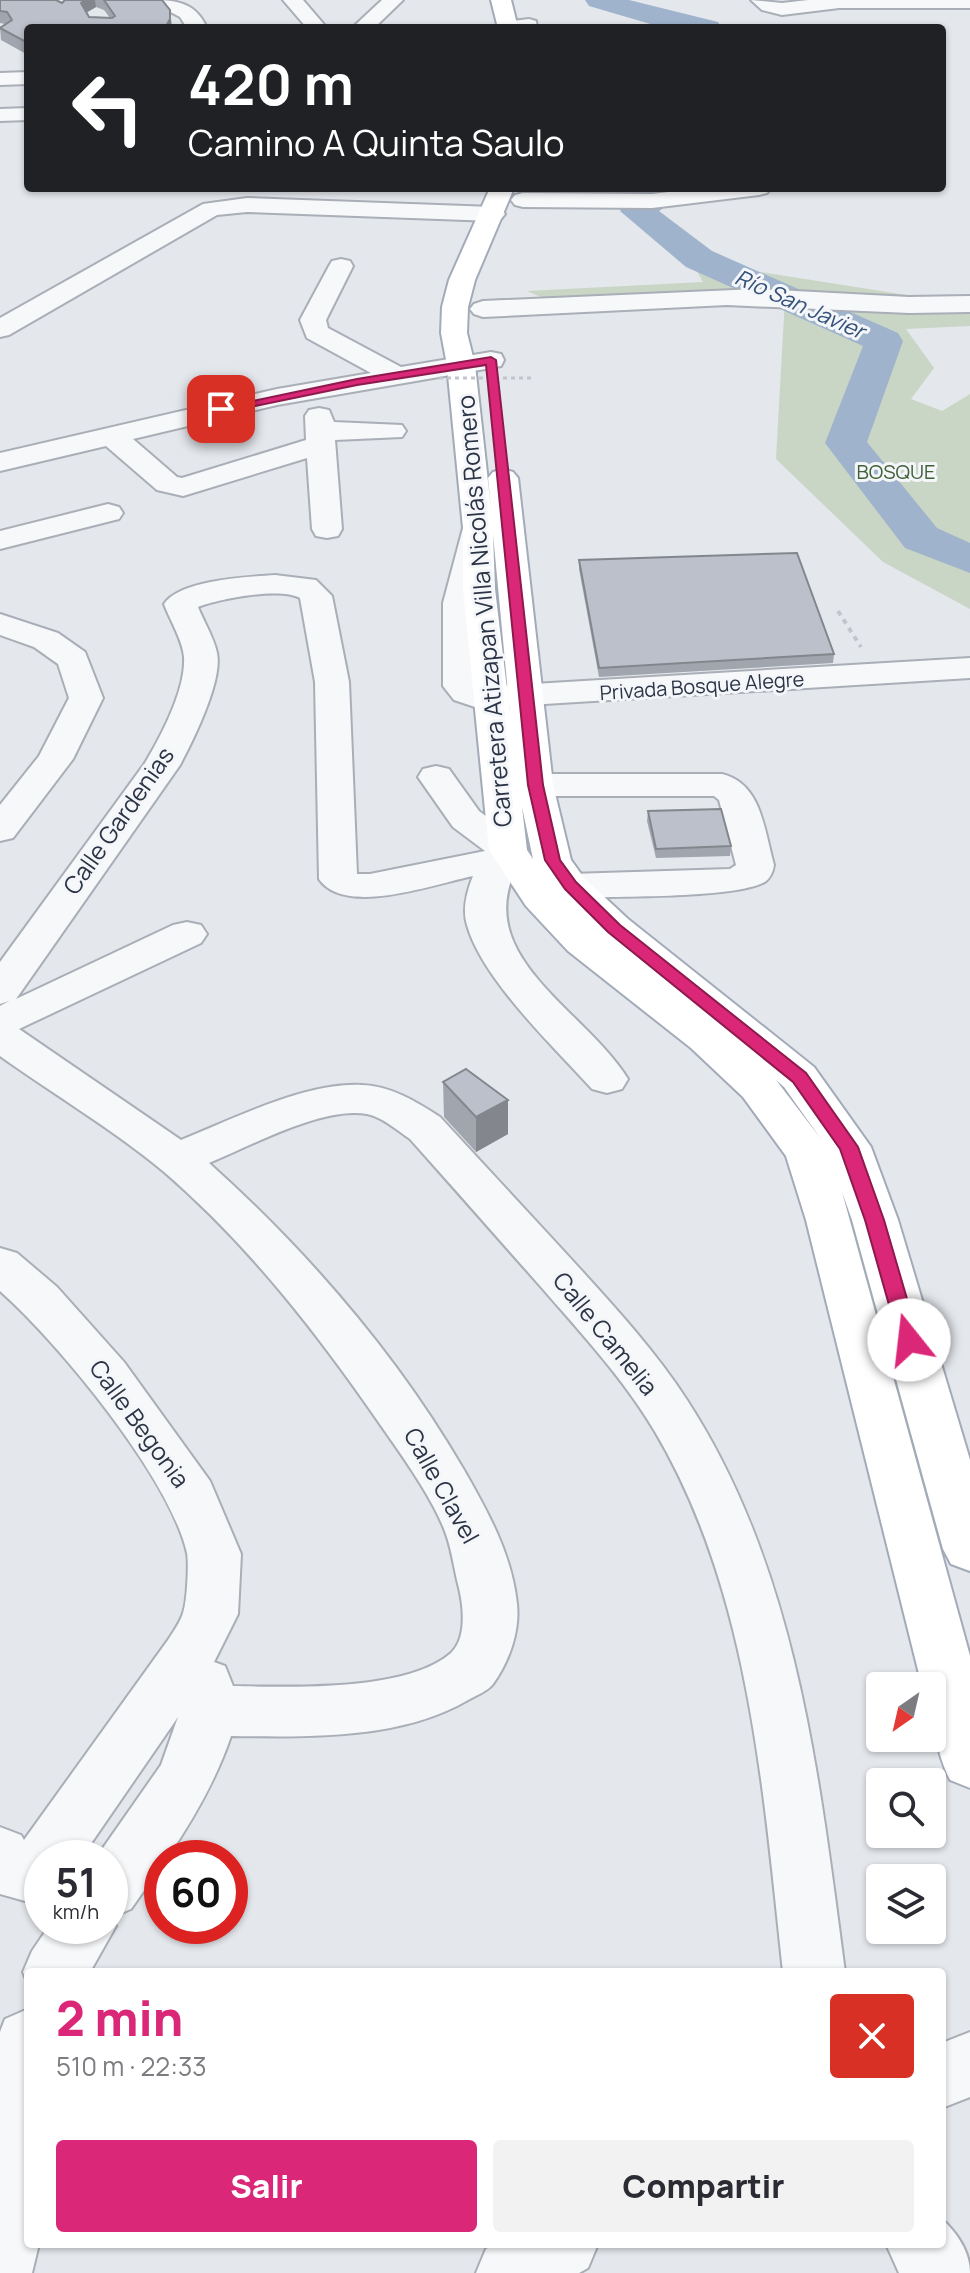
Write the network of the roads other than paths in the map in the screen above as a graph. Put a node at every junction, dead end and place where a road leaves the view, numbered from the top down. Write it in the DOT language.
graph roads {
  1 [pos="158,0"];
  2 [pos="293,0"];
  3 [pos="393,0"];
  4 [pos="501,0"];
  5 [pos="970,4"];
  6 [pos="781,11"];
  7 [pos="517,23"];
  8 [pos="195,24"];
  9 [pos="314,24"];
  10 [pos="366,24"];
  11 [pos="0,62"];
  12 [pos="15,79"];
  13 [pos="24,114"];
  14 [pos="0,115"];
  15 [pos="24,125"];
  16 [pos="0,126"];
  17 [pos="726,192"];
  18 [pos="511,197"];
  19 [pos="341,266"];
  20 [pos="656,277"];
  21 [pos="554,280"];
  22 [pos="970,304"];
  23 [pos="0,329"];
  24 [pos="469,346"];
  25 [pos="397,376"];
  26 [pos="317,390"];
  27 [pos="392,431"];
  28 [pos="110,434"];
  29 [pos="321,438"];
  30 [pos="0,462"];
  31 [pos="108,513"];
  32 [pos="327,529"];
  33 [pos="0,540"];
  34 [pos="0,624"];
  35 [pos="970,668"];
  36 [pos="508,698"];
  37 [pos="436,777"];
  38 [pos="535,785"];
  39 [pos="0,830"];
  40 [pos="504,854"];
  41 [pos="570,886"];
  42 [pos="187,934"];
  43 [pos="0,991"];
  44 [pos="0,1022"];
  45 [pos="0,1036"];
  46 [pos="607,1079"];
  47 [pos="177,1159"];
  48 [pos="0,1265"];
  49 [pos="970,1549"];
  50 [pos="188,1657"];
  51 [pos="208,1711"];
  52 [pos="970,1762"];
  53 [pos="58,1840"];
  54 [pos="0,1855"];
  55 [pos="128,1862"];
  56 [pos="24,1873"];
  57 [pos="73,1944"];
  58 [pos="57,1968"];
  59 [pos="813,1968"];
  60 [pos="970,2064"];
  61 [pos="946,2074"];
  62 [pos="24,2096"];
  63 [pos="557,2248"];
  64 [pos="923,2248"];
  65 [pos="0,2267"];
  66 [pos="510,2273"];
  67 [pos="941,2273"];
  1 -- 8 [label="street"];
  2 -- 9 [label="street"];
  3 -- 10 [label="street"];
  4 -- 7 [label="main road"];
  5 -- 6 [label="street"];
  11 -- 12 [label="street"];
  13 -- 14 [label="street"];
  15 -- 16 [label="street"];
  17 -- 18 [label="street"];
  18 -- 23 [label="street"];
  18 -- 24 [label="main road, Carretera Atizapan Villa Nicolás Romero"];
  19 -- 25 [label="street"];
  20 -- 21 [label="street"];
  22 -- 24 [label="street"];
  24 -- 25 [label="street"];
  24 -- 36 [label="main road, Carretera Atizapan Villa Nicolás Romero"];
  24 -- 36 [label="main road, Carretera Atizapan Villa Nicolás Romero"];
  25 -- 26 [label="street"];
  26 -- 28 [label="street"];
  26 -- 29 [label="street"];
  27 -- 29 [label="street"];
  28 -- 29 [label="street"];
  28 -- 30 [label="street"];
  29 -- 32 [label="street"];
  31 -- 33 [label="street"];
  34 -- 39 [label="street"];
  35 -- 36 [label="street, Privada Bosque Alegre"];
  36 -- 38 [label="main road, Carretera Atizapan Villa Nicolás Romero"];
  36 -- 40 [label="main road, Carretera Atizapan Villa Nicolás Romero"];
  37 -- 40 [label="street"];
  38 -- 41 [label="main road, Carretera Atizapan Villa Nicolás Romero"];
  38 -- 41 [label="street"];
  40 -- 43 [label="street, Calle Gardenias"];
  40 -- 46 [label="street"];
  40 -- 52 [label="main road, Carretera Atizapan Villa Nicolás Romero"];
  41 -- 49 [label="main road, Carretera Atizapan Villa Nicolás Romero"];
  42 -- 44 [label="street"];
  45 -- 47 [label="street, Calle Clavel"];
  47 -- 51 [label="street, Calle Clavel"];
  47 -- 59 [label="street, Calle Camelia"];
  48 -- 50 [label="street, Calle Begonia"];
  50 -- 51 [label="street"];
  50 -- 53 [label="street, Calle Begonia"];
  51 -- 55 [label="street"];
  54 -- 56 [label="street"];
  57 -- 58 [label="street"];
  60 -- 61 [label="street"];
  62 -- 65 [label="street"];
  63 -- 66 [label="street"];
  64 -- 67 [label="street"];
}
